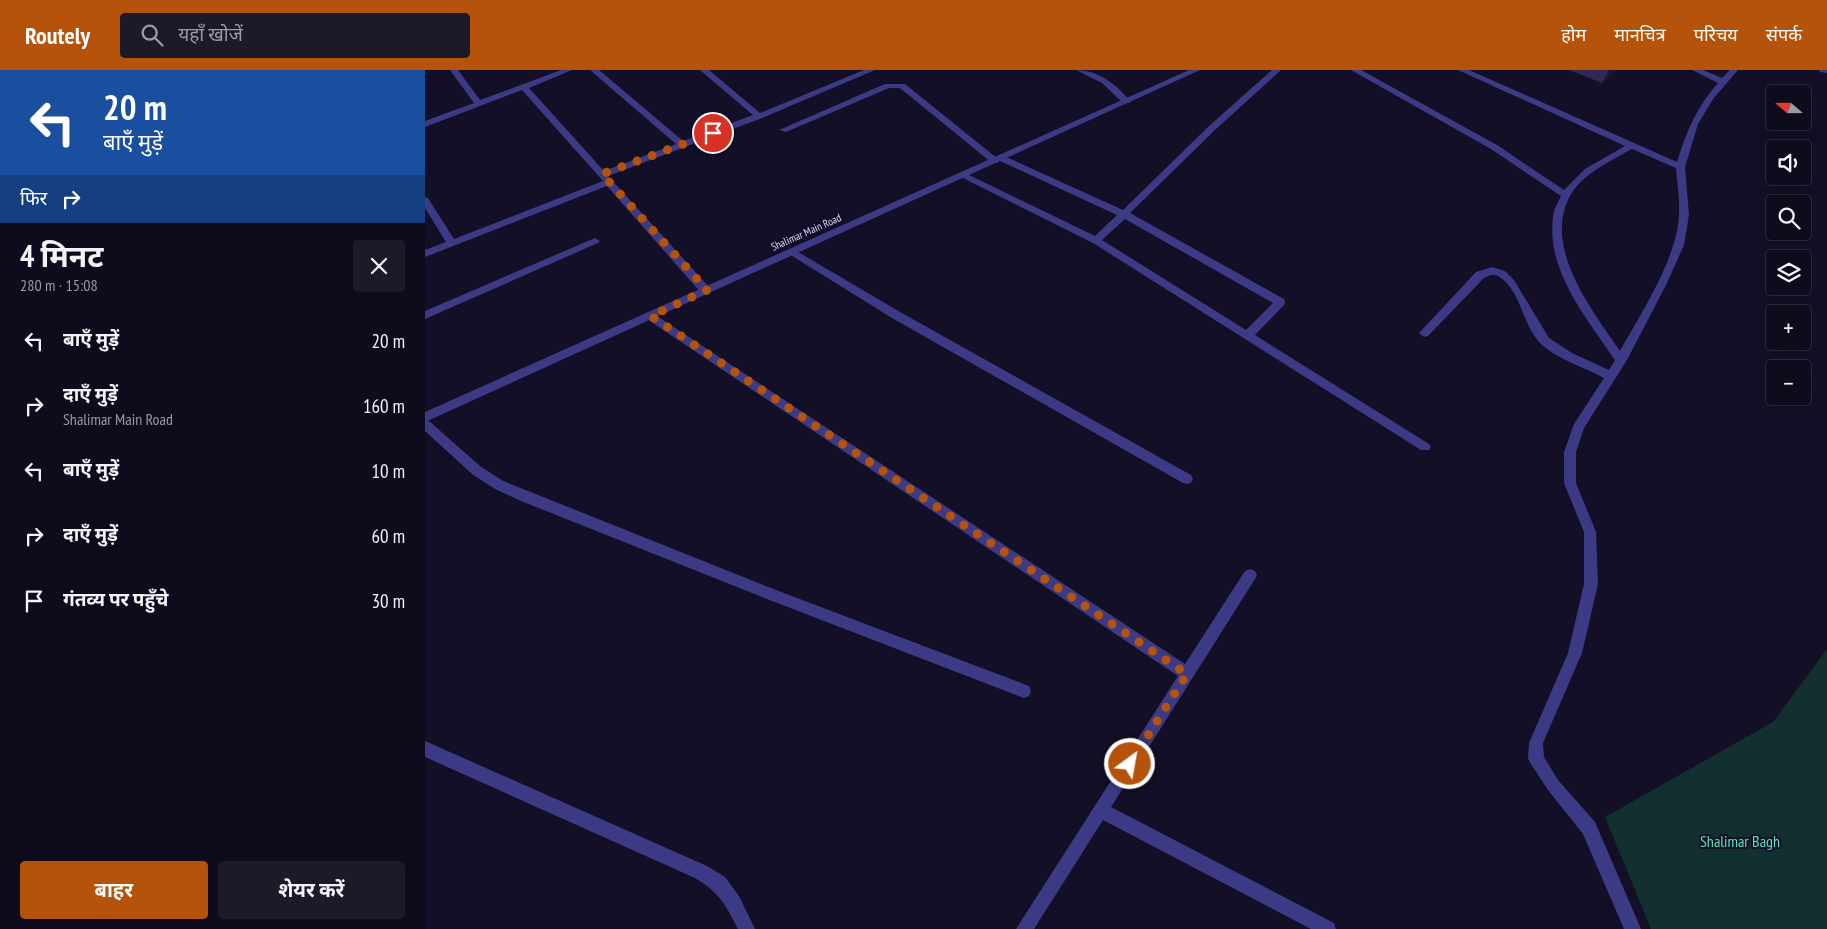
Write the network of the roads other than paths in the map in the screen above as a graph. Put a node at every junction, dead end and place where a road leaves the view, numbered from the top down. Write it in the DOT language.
graph roads {
  1 [pos="454,70"];
  2 [pos="568,70"];
  3 [pos="594,70"];
  4 [pos="704,70"];
  5 [pos="871,70"];
  6 [pos="1080,70"];
  7 [pos="1197,70"];
  8 [pos="1277,70"];
  9 [pos="1355,70"];
  10 [pos="1462,70"];
  11 [pos="1696,70"];
  12 [pos="1734,70"];
  13 [pos="1823,70"];
  14 [pos="1827,71"];
  15 [pos="1724,82"];
  16 [pos="524,87"];
  17 [pos="1127,102"];
  18 [pos="479,104"];
  19 [pos="759,116"];
  20 [pos="425,124"];
  21 [pos="783,130"];
  22 [pos="682,145"];
  23 [pos="1631,146"];
  24 [pos="998,159"];
  25 [pos="1680,167"];
  26 [pos="962,175"];
  27 [pos="606,178"];
  28 [pos="1566,195"];
  29 [pos="425,200"];
  30 [pos="1123,214"];
  31 [pos="595,241"];
  32 [pos="1096,241"];
  33 [pos="452,244"];
  34 [pos="793,252"];
  35 [pos="425,254"];
  36 [pos="707,290"];
  37 [pos="425,315"];
  38 [pos="651,316"];
  39 [pos="1424,333"];
  40 [pos="1247,336"];
  41 [pos="1621,360"];
  42 [pos="1610,376"];
  43 [pos="425,417"];
  44 [pos="425,424"];
  45 [pos="1425,447"];
  46 [pos="1187,479"];
  47 [pos="1250,575"];
  48 [pos="1187,674"];
  49 [pos="1023,691"];
  50 [pos="425,749"];
  51 [pos="1101,810"];
  52 [pos="747,929"];
  53 [pos="1024,929"];
  54 [pos="1328,929"];
  55 [pos="1633,929"];
  1 -- 18 [label="street"];
  2 -- 16 [label="street"];
  3 -- 22 [label="street"];
  4 -- 19 [label="street"];
  5 -- 19 [label="street"];
  6 -- 17 [label="street"];
  7 -- 17 [label="street, Shalimar Main Road"];
  8 -- 30 [label="street"];
  9 -- 28 [label="street"];
  10 -- 23 [label="street"];
  11 -- 15 [label="street"];
  12 -- 15 [label="street"];
  13 -- 14 [label="street"];
  15 -- 25 [label="street"];
  16 -- 18 [label="street"];
  16 -- 27 [label="street"];
  17 -- 24 [label="street, Shalimar Main Road"];
  18 -- 20 [label="street"];
  19 -- 22 [label="street"];
  21 -- 24 [label="street"];
  22 -- 27 [label="street"];
  23 -- 25 [label="street"];
  23 -- 28 [label="street"];
  24 -- 26 [label="street, Shalimar Main Road"];
  24 -- 30 [label="street"];
  25 -- 41 [label="street"];
  26 -- 32 [label="street"];
  26 -- 34 [label="street, Shalimar Main Road"];
  27 -- 33 [label="street"];
  27 -- 36 [label="street"];
  28 -- 41 [label="street"];
  29 -- 33 [label="street"];
  30 -- 32 [label="street"];
  30 -- 40 [label="street"];
  31 -- 37 [label="street"];
  32 -- 40 [label="street"];
  33 -- 35 [label="street"];
  34 -- 36 [label="street, Shalimar Main Road"];
  34 -- 46 [label="street"];
  36 -- 38 [label="street, Shalimar Main Road"];
  38 -- 43 [label="street, Shalimar Main Road"];
  38 -- 48 [label="street"];
  39 -- 42 [label="street"];
  40 -- 45 [label="street"];
  41 -- 42 [label="street"];
  42 -- 55 [label="street"];
  44 -- 49 [label="street"];
  47 -- 48 [label="street"];
  48 -- 51 [label="street"];
  50 -- 52 [label="street"];
  51 -- 53 [label="street"];
  51 -- 54 [label="street"];
}
